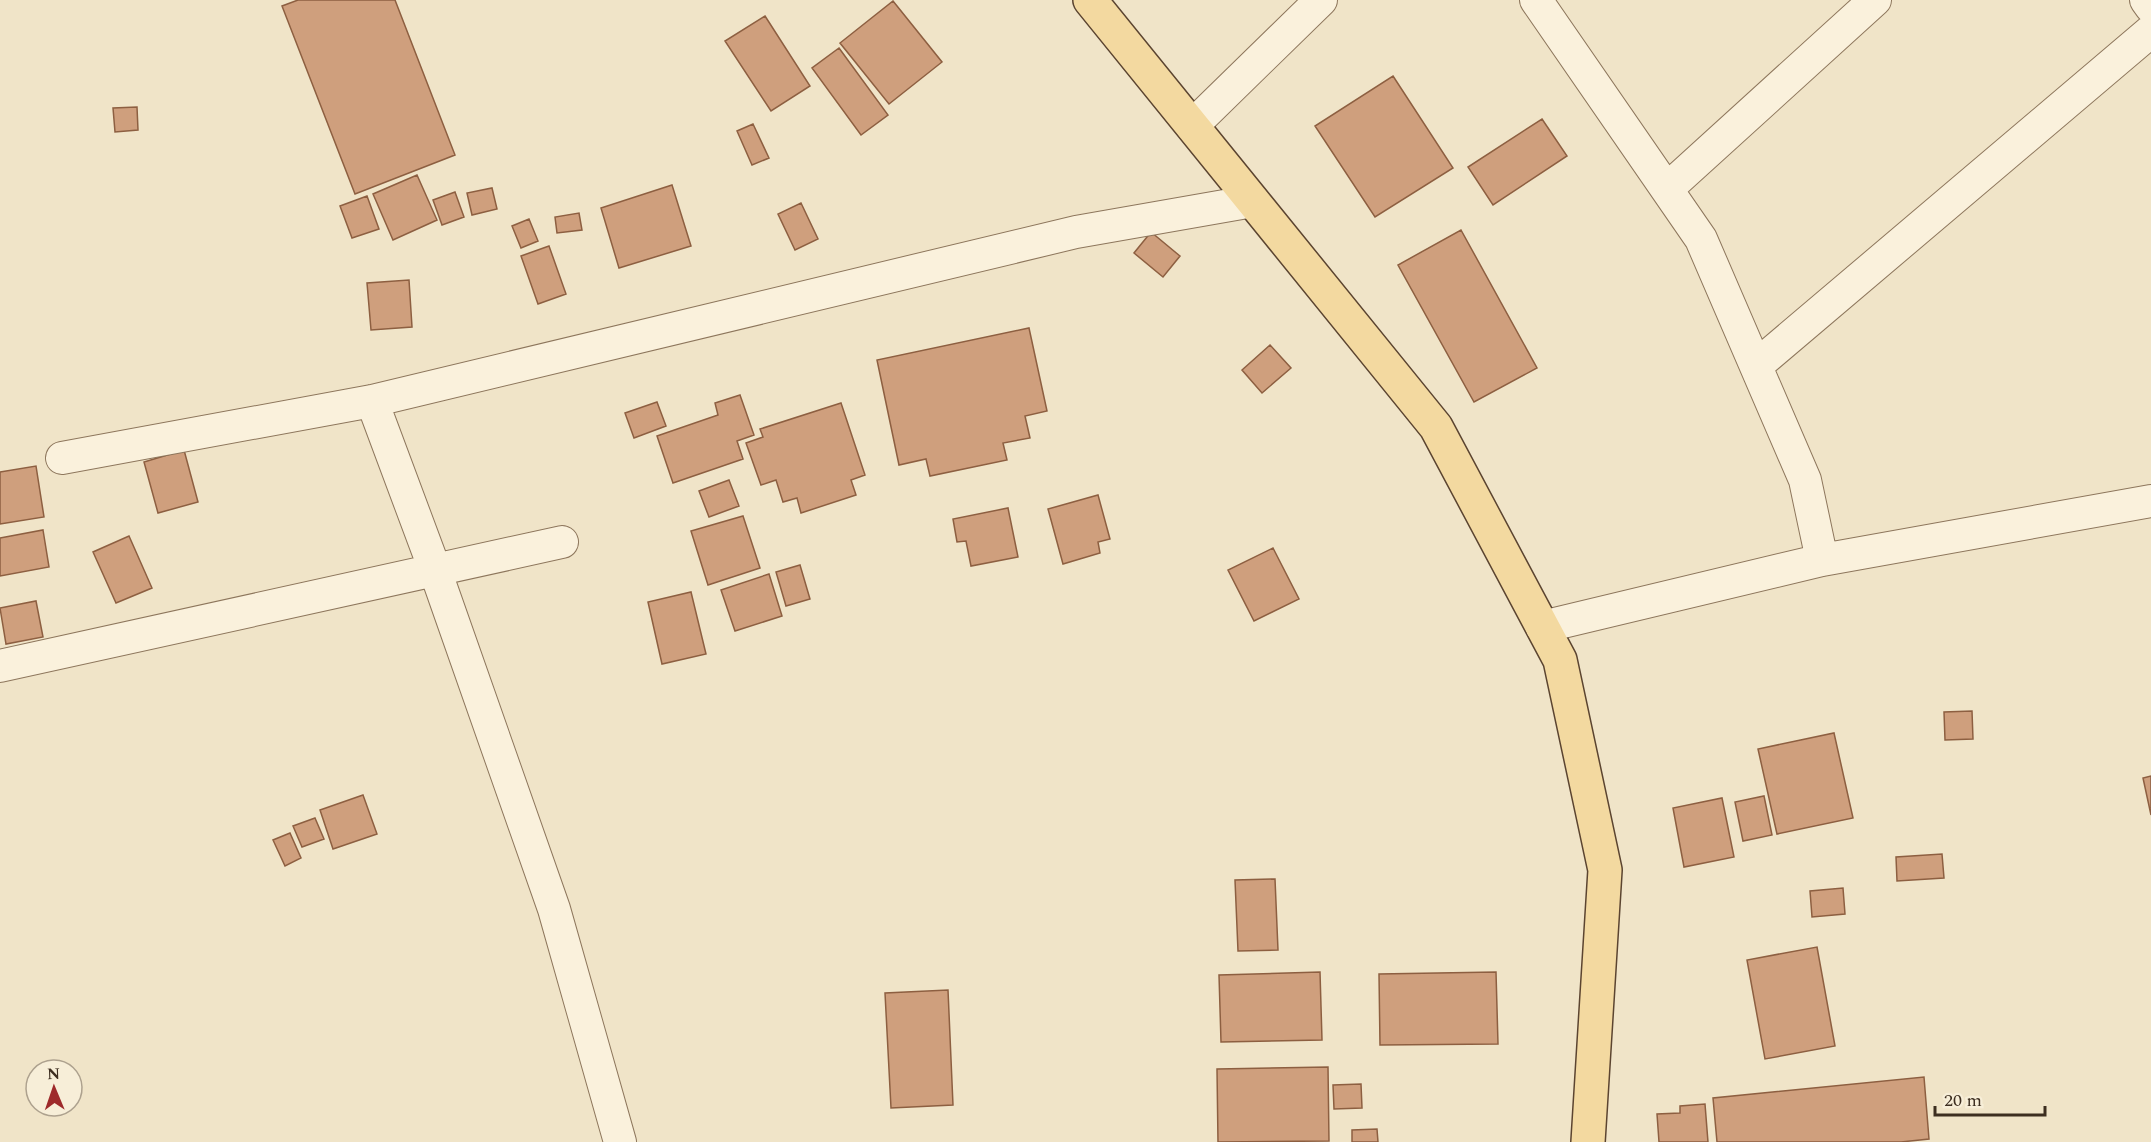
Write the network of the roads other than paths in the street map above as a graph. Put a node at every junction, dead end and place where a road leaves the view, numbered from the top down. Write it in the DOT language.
graph roads {
  1 [pos="1090,0"];
  2 [pos="1321,0"];
  3 [pos="1536,0"];
  4 [pos="1875,0"];
  5 [pos="2146,0"];
  6 [pos="2151,7"];
  7 [pos="2151,31"];
  8 [pos="1192,126"];
  9 [pos="1667,189"];
  10 [pos="1253,201"];
  11 [pos="1756,366"];
  12 [pos="372,400"];
  13 [pos="62,458"];
  14 [pos="2151,501"];
  15 [pos="562,542"];
  16 [pos="1822,560"];
  17 [pos="435,570"];
  18 [pos="1542,627"];
  19 [pos="0,666"];
  20 [pos="620,1142"];
  21 [pos="1588,1142"];
  1 -- 8 [label="main road"];
  2 -- 8 [label="street"];
  3 -- 9 [label="street"];
  4 -- 9 [label="street"];
  5 -- 6 [label="street"];
  7 -- 11 [label="street"];
  8 -- 10 [label="main road"];
  9 -- 11 [label="street"];
  10 -- 12 [label="street"];
  10 -- 18 [label="main road"];
  11 -- 16 [label="street"];
  12 -- 13 [label="street"];
  12 -- 17 [label="street"];
  14 -- 16 [label="street"];
  15 -- 17 [label="street"];
  16 -- 18 [label="street"];
  17 -- 19 [label="street"];
  17 -- 20 [label="street"];
  18 -- 21 [label="main road"];
}
